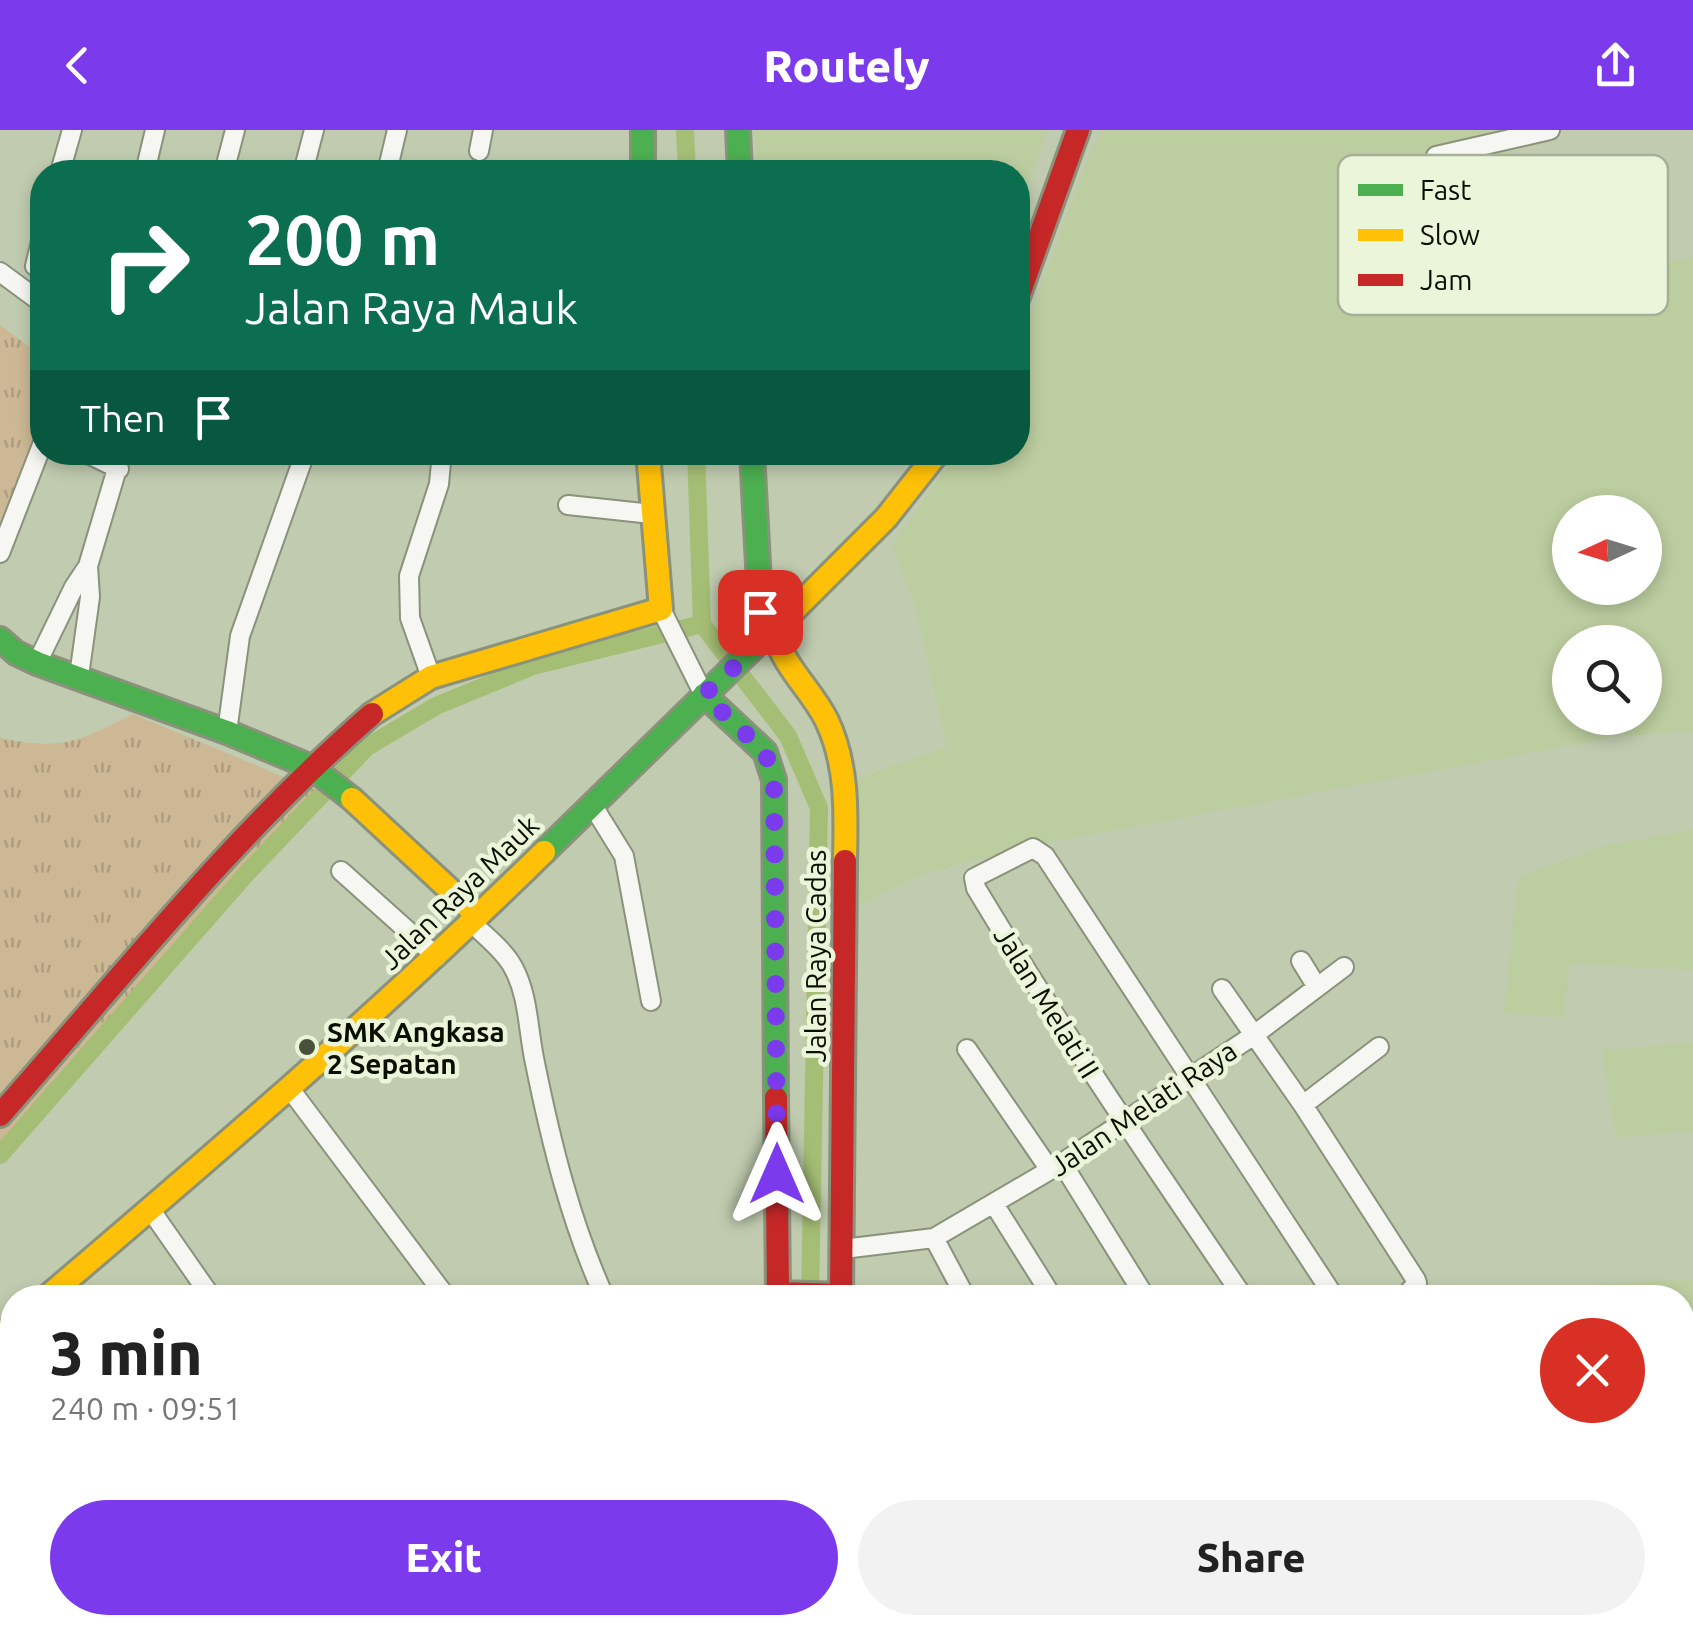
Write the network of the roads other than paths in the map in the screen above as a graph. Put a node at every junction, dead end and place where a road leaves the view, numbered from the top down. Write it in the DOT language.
graph roads {
  1 [pos="72,130"];
  2 [pos="156,130"];
  3 [pos="234,130"];
  4 [pos="314,130"];
  5 [pos="397,130"];
  6 [pos="483,130"];
  7 [pos="643,130"];
  8 [pos="738,130"];
  9 [pos="1078,130"];
  10 [pos="1550,130"];
  11 [pos="480,151"];
  12 [pos="1440,155"];
  13 [pos="63,160"];
  14 [pos="149,160"];
  15 [pos="227,160"];
  16 [pos="307,160"];
  17 [pos="391,160"];
  18 [pos="643,160"];
  19 [pos="739,160"];
  20 [pos="1030,264"];
  21 [pos="0,272"];
  22 [pos="30,281"];
  23 [pos="24,290"];
  24 [pos="30,295"];
  25 [pos="34,465"];
  26 [pos="120,465"];
  27 [pos="300,465"];
  28 [pos="441,465"];
  29 [pos="649,465"];
  30 [pos="753,465"];
  31 [pos="928,465"];
  32 [pos="568,505"];
  33 [pos="652,514"];
  34 [pos="0,553"];
  35 [pos="88,566"];
  36 [pos="665,617"];
  37 [pos="0,640"];
  38 [pos="37,663"];
  39 [pos="79,676"];
  40 [pos="431,677"];
  41 [pos="704,687"];
  42 [pos="227,732"];
  43 [pos="317,771"];
  44 [pos="592,806"];
  45 [pos="340,871"];
  46 [pos="475,920"];
  47 [pos="437,957"];
  48 [pos="1301,961"];
  49 [pos="1344,967"];
  50 [pos="1317,987"];
  51 [pos="1222,989"];
  52 [pos="651,1001"];
  53 [pos="1254,1035"];
  54 [pos="1379,1047"];
  55 [pos="967,1049"];
  56 [pos="1188,1076"];
  57 [pos="290,1089"];
  58 [pos="1303,1104"];
  59 [pos="0,1115"];
  60 [pos="1123,1121"];
  61 [pos="1056,1167"];
  62 [pos="994,1204"];
  63 [pos="150,1209"];
  64 [pos="934,1238"];
  65 [pos="843,1249"];
  66 [pos="61,1285"];
  67 [pos="203,1285"];
  68 [pos="437,1285"];
  69 [pos="599,1285"];
  70 [pos="782,1285"];
  71 [pos="838,1285"];
  72 [pos="959,1285"];
  73 [pos="1045,1285"];
  74 [pos="1137,1285"];
  75 [pos="1235,1285"];
  76 [pos="1327,1285"];
  77 [pos="1416,1285"];
  78 [pos="0,1425"];
  79 [pos="0,1445"];
  1 -- 13 [label="street"];
  2 -- 14 [label="street"];
  3 -- 15 [label="street"];
  4 -- 16 [label="street"];
  5 -- 17 [label="street"];
  6 -- 11 [label="street"];
  7 -- 18 [label="main road"];
  8 -- 19 [label="main road"];
  9 -- 20 [label="main road"];
  10 -- 12 [label="street"];
  21 -- 23 [label="street"];
  22 -- 23 [label="street"];
  23 -- 24 [label="street"];
  25 -- 34 [label="street"];
  26 -- 35 [label="street"];
  27 -- 42 [label="street"];
  28 -- 40 [label="street"];
  29 -- 33 [label="main road"];
  30 -- 41 [label="main road, Jalan Raya Mauk"];
  31 -- 65 [label="main road, Jalan Raya Cadas"];
  32 -- 33 [label="street"];
  33 -- 36 [label="main road"];
  35 -- 38 [label="street"];
  35 -- 39 [label="street"];
  36 -- 40 [label="main road"];
  36 -- 41 [label="street"];
  37 -- 38 [label="main road"];
  38 -- 39 [label="main road"];
  39 -- 42 [label="main road"];
  40 -- 43 [label="main road"];
  41 -- 44 [label="main road, Jalan Raya Mauk"];
  41 -- 70 [label="main road, Jalan Raya Cadas"];
  42 -- 43 [label="main road"];
  43 -- 46 [label="main road"];
  43 -- 59 [label="main road"];
  44 -- 46 [label="main road, Jalan Raya Mauk"];
  44 -- 52 [label="street"];
  45 -- 47 [label="street"];
  46 -- 47 [label="main road, Jalan Raya Mauk"];
  46 -- 69 [label="street"];
  47 -- 57 [label="main road, Jalan Raya Mauk"];
  48 -- 50 [label="street"];
  49 -- 50 [label="street, Jalan Melati Raya"];
  50 -- 53 [label="street, Jalan Melati Raya"];
  51 -- 53 [label="street"];
  53 -- 56 [label="street, Jalan Melati Raya"];
  53 -- 58 [label="street"];
  54 -- 58 [label="street"];
  55 -- 61 [label="street"];
  56 -- 60 [label="street, Jalan Melati Raya"];
  56 -- 60 [label="street, Jalan Melati II"];
  56 -- 76 [label="street"];
  57 -- 63 [label="main road, Jalan Raya Mauk"];
  57 -- 68 [label="street"];
  58 -- 77 [label="street"];
  60 -- 61 [label="street, Jalan Melati Raya"];
  60 -- 75 [label="street, Jalan Melati II"];
  61 -- 62 [label="street, Jalan Melati Raya"];
  61 -- 74 [label="street"];
  62 -- 64 [label="street, Jalan Melati Raya"];
  62 -- 73 [label="street"];
  63 -- 66 [label="main road, Jalan Raya Mauk"];
  63 -- 67 [label="street"];
  64 -- 65 [label="street"];
  64 -- 72 [label="street"];
  65 -- 71 [label="main road, Jalan Raya Cadas"];
  78 -- 79 [label="street"];
}
